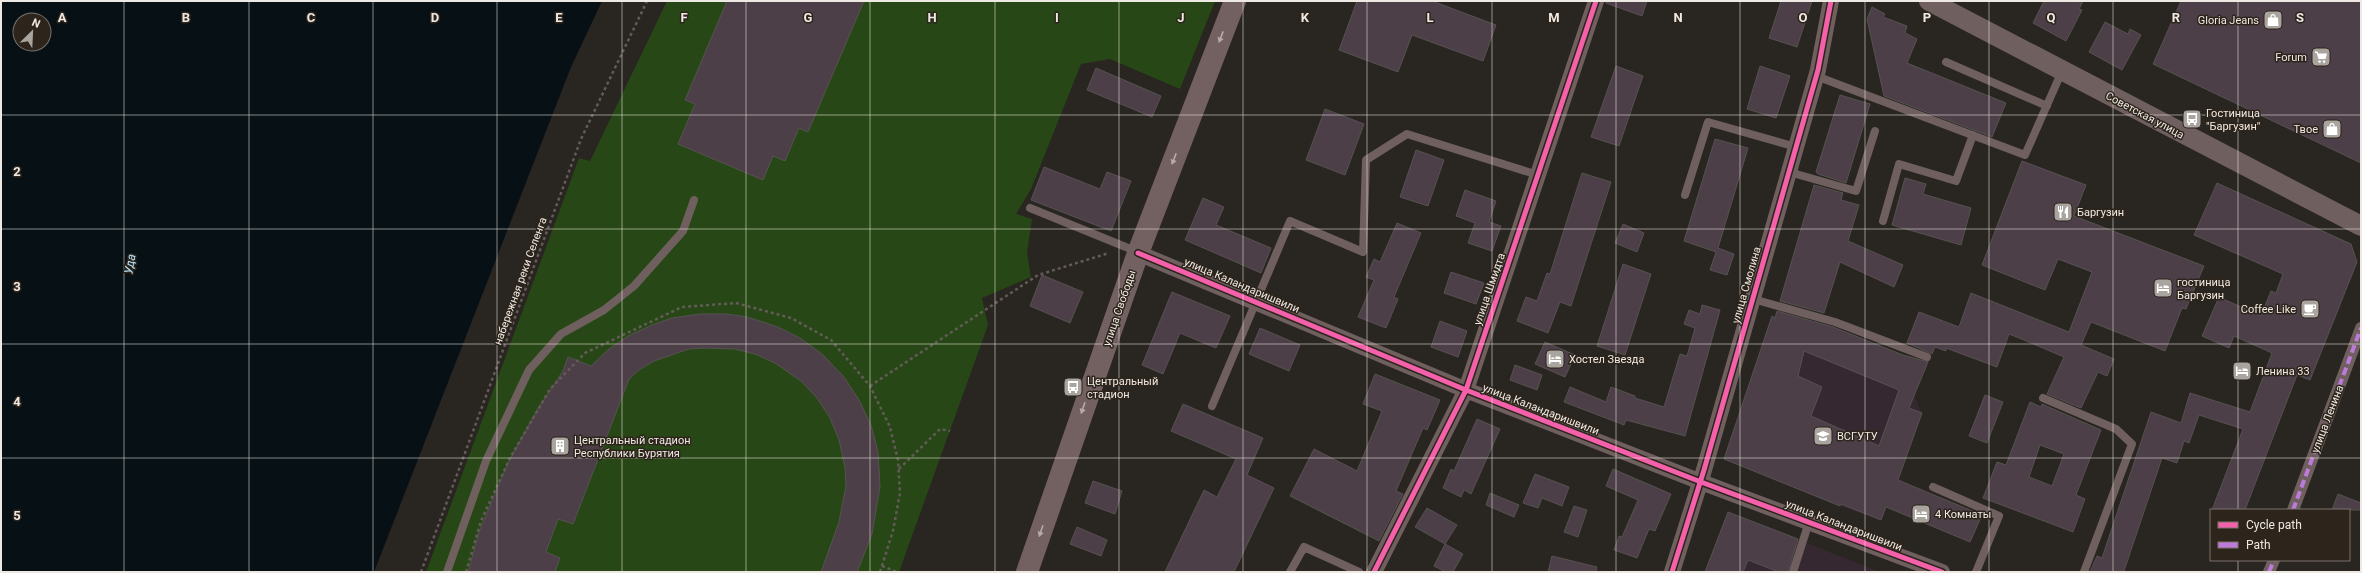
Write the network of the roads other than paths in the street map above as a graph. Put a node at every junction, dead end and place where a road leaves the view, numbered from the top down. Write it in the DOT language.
graph roads {
  1 [pos="1235,1"];
  2 [pos="1596,1"];
  3 [pos="1831,1"];
  4 [pos="1929,1"];
  5 [pos="1946,62"];
  6 [pos="2062,71"];
  7 [pos="1816,76"];
  8 [pos="2046,106"];
  9 [pos="1875,131"];
  10 [pos="1973,135"];
  11 [pos="1796,147"];
  12 [pos="1789,172"];
  13 [pos="1538,175"];
  14 [pos="1686,195"];
  15 [pos="694,200"];
  16 [pos="1030,208"];
  17 [pos="1883,221"];
  18 [pos="2361,226"];
  19 [pos="1134,250"];
  20 [pos="1753,299"];
  21 [pos="1256,302"];
  22 [pos="2361,328"];
  23 [pos="1927,357"];
  24 [pos="1466,390"];
  25 [pos="2043,398"];
  26 [pos="1212,406"];
  27 [pos="1701,482"];
  28 [pos="1934,487"];
  29 [pos="2292,509"];
  30 [pos="1809,522"];
  31 [pos="2274,561"];
  32 [pos="447,572"];
  33 [pos="1027,572"];
  34 [pos="1290,572"];
  35 [pos="1359,572"];
  36 [pos="1374,572"];
  37 [pos="1672,572"];
  38 [pos="1793,572"];
  39 [pos="1942,572"];
  40 [pos="1976,572"];
  41 [pos="2084,572"];
  42 [pos="2269,572"];
  1 -- 19 [label="main road, улица Свободы, one-way"];
  2 -- 13 [label="street, улица Шмидта"];
  3 -- 7 [label="street, улица Смолина"];
  4 -- 6 [label="street, Советская улица"];
  5 -- 8 [label="lane"];
  6 -- 8 [label="lane"];
  6 -- 18 [label="street, Советская улица"];
  7 -- 10 [label="lane"];
  7 -- 11 [label="street, улица Смолина"];
  8 -- 10 [label="lane"];
  9 -- 12 [label="lane"];
  10 -- 17 [label="lane"];
  11 -- 12 [label="street, улица Смолина"];
  11 -- 14 [label="lane"];
  12 -- 20 [label="street, улица Смолина"];
  13 -- 21 [label="lane"];
  13 -- 24 [label="street, улица Шмидта"];
  15 -- 32 [label="lane"];
  16 -- 19 [label="lane"];
  19 -- 21 [label="street, улица Каландаришвили"];
  19 -- 33 [label="main road, улица Свободы, one-way"];
  20 -- 23 [label="lane"];
  20 -- 27 [label="street, улица Смолина"];
  21 -- 24 [label="street, улица Каландаришвили"];
  21 -- 26 [label="lane"];
  22 -- 29 [label="street, улица Ленина"];
  24 -- 27 [label="street, улица Каландаришвили"];
  24 -- 36 [label="street, улица Шмидта"];
  25 -- 41 [label="lane"];
  27 -- 30 [label="street, улица Каландаришвили"];
  27 -- 37 [label="street, улица Смолина"];
  28 -- 40 [label="lane"];
  30 -- 38 [label="lane"];
  30 -- 39 [label="street, улица Каландаришвили"];
  31 -- 42 [label="street"];
  34 -- 35 [label="lane"];
}
